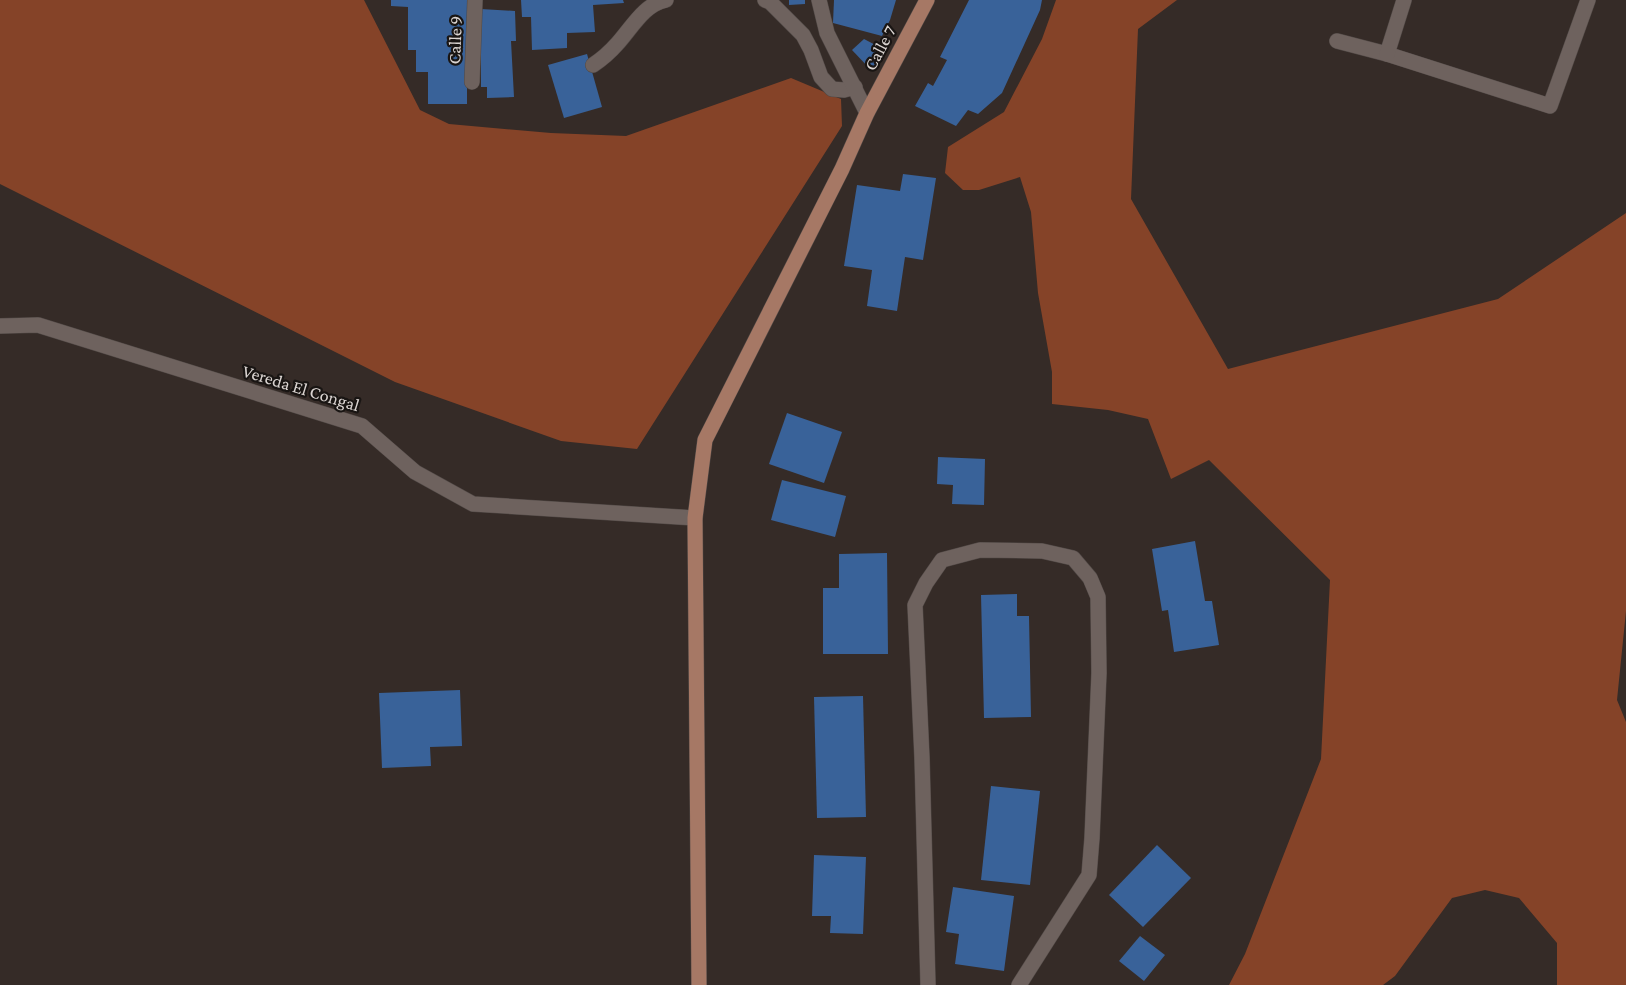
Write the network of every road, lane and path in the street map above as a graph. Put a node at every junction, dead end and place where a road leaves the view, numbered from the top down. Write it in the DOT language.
graph roads {
  1 [pos="475,0"];
  2 [pos="666,0"];
  3 [pos="765,0"];
  4 [pos="818,0"];
  5 [pos="926,0"];
  6 [pos="1404,0"];
  7 [pos="1588,0"];
  8 [pos="1337,41"];
  9 [pos="1387,54"];
  10 [pos="593,65"];
  11 [pos="472,82"];
  12 [pos="855,88"];
  13 [pos="865,118"];
  14 [pos="0,326"];
  15 [pos="694,518"];
  16 [pos="699,985"];
  17 [pos="928,985"];
  18 [pos="1019,985"];
  1 -- 11 [label="street, Calle 9"];
  2 -- 10 [label="street"];
  3 -- 12 [label="street"];
  4 -- 12 [label="street"];
  5 -- 13 [label="main road, Calle 7"];
  6 -- 9 [label="street"];
  7 -- 9 [label="street"];
  8 -- 9 [label="street"];
  12 -- 13 [label="street"];
  13 -- 15 [label="main road, Calle 7"];
  14 -- 15 [label="street, Vereda El Congal"];
  15 -- 16 [label="main road, Calle 7"];
  17 -- 18 [label="street"];
}
